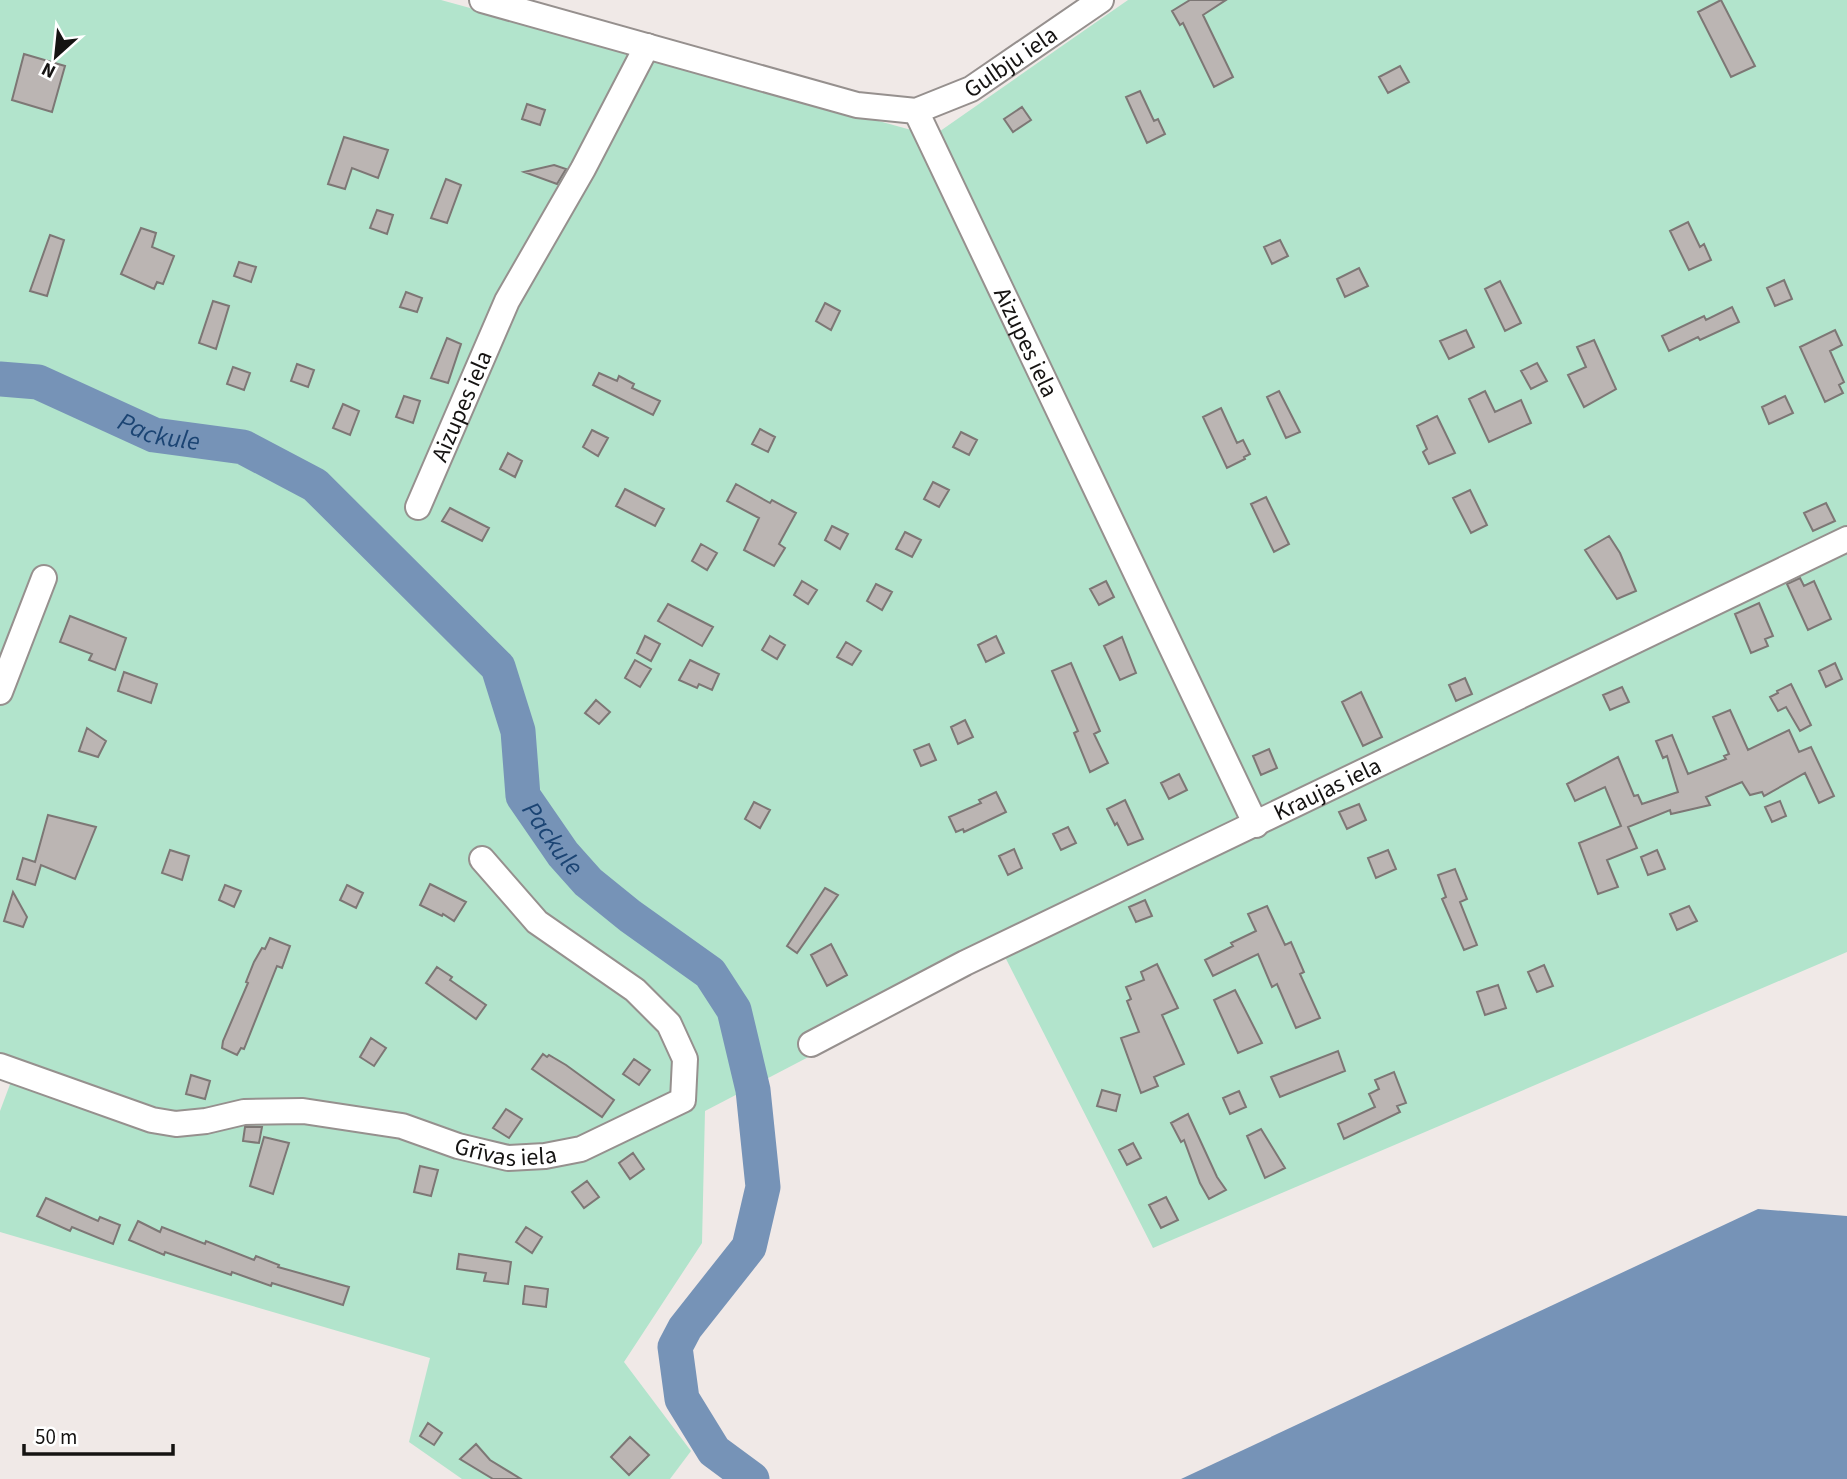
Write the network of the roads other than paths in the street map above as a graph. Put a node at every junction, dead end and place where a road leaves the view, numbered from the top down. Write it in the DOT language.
graph roads {
  1 [pos="482,0"];
  2 [pos="1101,0"];
  3 [pos="647,46"];
  4 [pos="916,111"];
  5 [pos="418,507"];
  6 [pos="1847,539"];
  7 [pos="44,578"];
  8 [pos="0,692"];
  9 [pos="1256,825"];
  10 [pos="482,859"];
  11 [pos="811,1044"];
  12 [pos="0,1066"];
  1 -- 3 [label="street"];
  2 -- 4 [label="street, Gulbju iela"];
  3 -- 4 [label="street"];
  3 -- 5 [label="street, Aizupes iela"];
  4 -- 9 [label="street, Aizupes iela"];
  6 -- 9 [label="street, Kraujas iela"];
  7 -- 8 [label="street"];
  9 -- 11 [label="street, Kraujas iela"];
  10 -- 12 [label="street, Grīvas iela"];
}
